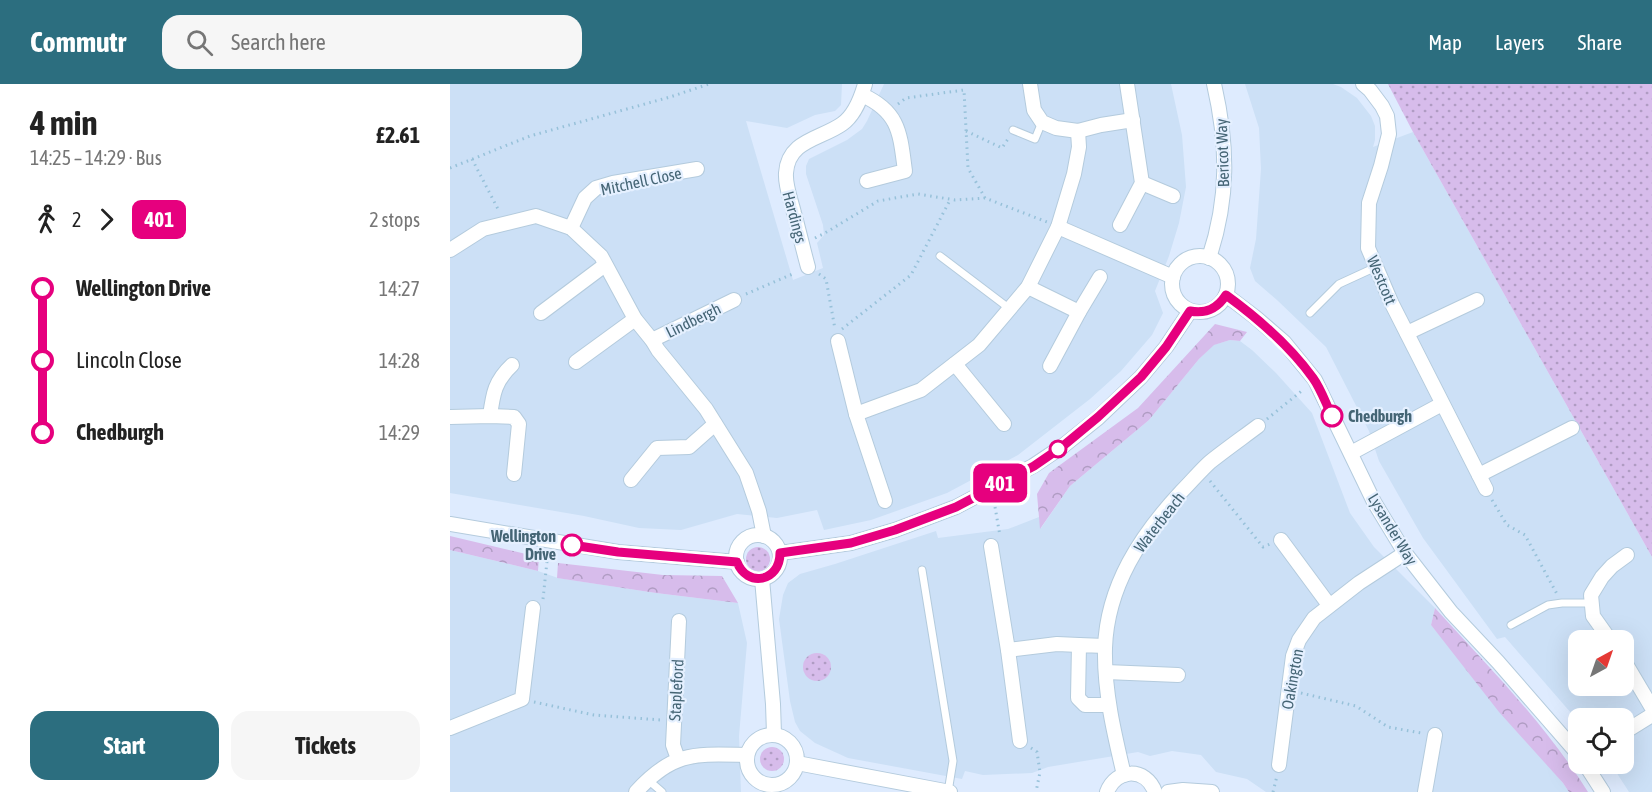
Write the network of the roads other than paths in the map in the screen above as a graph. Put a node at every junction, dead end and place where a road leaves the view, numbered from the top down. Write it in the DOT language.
graph roads {
  1 [pos="1030,84"];
  2 [pos="1127,84"];
  3 [pos="1214,84"];
  4 [pos="1363,84"];
  5 [pos="863,89"];
  6 [pos="1132,120"];
  7 [pos="1042,122"];
  8 [pos="1013,130"];
  9 [pos="1078,131"];
  10 [pos="698,169"];
  11 [pos="867,181"];
  12 [pos="1142,183"];
  13 [pos="1173,196"];
  14 [pos="1120,225"];
  15 [pos="1058,227"];
  16 [pos="571,228"];
  17 [pos="450,250"];
  18 [pos="940,256"];
  19 [pos="1209,258"];
  20 [pos="605,265"];
  21 [pos="808,267"];
  22 [pos="1376,267"];
  23 [pos="1100,277"];
  24 [pos="1173,277"];
  25 [pos="1028,287"];
  26 [pos="1226,295"];
  27 [pos="734,300"];
  28 [pos="1477,300"];
  29 [pos="1010,309"];
  30 [pos="1190,311"];
  31 [pos="1079,312"];
  32 [pos="542,313"];
  33 [pos="1310,313"];
  34 [pos="636,320"];
  35 [pos="1407,333"];
  36 [pos="652,340"];
  37 [pos="838,341"];
  38 [pos="576,362"];
  39 [pos="955,364"];
  40 [pos="512,365"];
  41 [pos="1050,366"];
  42 [pos="1442,404"];
  43 [pos="856,414"];
  44 [pos="490,416"];
  45 [pos="450,417"];
  46 [pos="716,424"];
  47 [pos="1004,424"];
  48 [pos="1258,426"];
  49 [pos="1572,428"];
  50 [pos="1351,453"];
  51 [pos="514,474"];
  52 [pos="1479,475"];
  53 [pos="631,480"];
  54 [pos="1486,489"];
  55 [pos="885,501"];
  56 [pos="450,524"];
  57 [pos="764,536"];
  58 [pos="1281,540"];
  59 [pos="991,546"];
  60 [pos="780,553"];
  61 [pos="1405,553"];
  62 [pos="1627,555"];
  63 [pos="737,562"];
  64 [pos="922,570"];
  65 [pos="762,579"];
  66 [pos="1592,603"];
  67 [pos="1329,605"];
  68 [pos="533,608"];
  69 [pos="679,621"];
  70 [pos="1511,625"];
  71 [pos="1603,630"];
  72 [pos="1079,645"];
  73 [pos="1105,646"];
  74 [pos="1008,651"];
  75 [pos="1106,672"];
  76 [pos="1178,675"];
  77 [pos="1634,678"];
  78 [pos="1109,705"];
  79 [pos="1652,708"];
  80 [pos="1652,715"];
  81 [pos="1634,726"];
  82 [pos="450,728"];
  83 [pos="774,734"];
  84 [pos="1435,735"];
  85 [pos="1020,741"];
  86 [pos="1568,742"];
  87 [pos="747,755"];
  88 [pos="678,759"];
  89 [pos="797,763"];
  90 [pos="1279,765"];
  91 [pos="1124,774"];
  92 [pos="1591,774"];
  93 [pos="647,779"];
  94 [pos="770,788"];
  95 [pos="636,792"];
  96 [pos="662,792"];
  97 [pos="949,792"];
  98 [pos="1107,792"];
  99 [pos="1155,792"];
  100 [pos="1168,792"];
  101 [pos="1212,792"];
  102 [pos="1425,792"];
  103 [pos="1603,792"];
  1 -- 7 [label="street"];
  2 -- 6 [label="street"];
  3 -- 19 [label="street, Bericot Way"];
  4 -- 22 [label="street, Westcott"];
  5 -- 11 [label="street, Hardings"];
  5 -- 21 [label="street, Hardings"];
  6 -- 9 [label="street"];
  6 -- 12 [label="street"];
  7 -- 8 [label="lane"];
  7 -- 9 [label="street"];
  9 -- 15 [label="street"];
  10 -- 16 [label="street, Mitchell Close"];
  12 -- 13 [label="street"];
  12 -- 14 [label="street"];
  15 -- 24 [label="street"];
  15 -- 25 [label="street"];
  16 -- 17 [label="street"];
  16 -- 20 [label="street"];
  18 -- 29 [label="lane"];
  19 -- 24 [label="street"];
  19 -- 26 [label="street"];
  20 -- 32 [label="street"];
  20 -- 34 [label="street"];
  22 -- 33 [label="lane"];
  22 -- 35 [label="street, Westcott"];
  23 -- 31 [label="street"];
  24 -- 30 [label="street"];
  25 -- 29 [label="street"];
  25 -- 31 [label="street"];
  26 -- 30 [label="street"];
  26 -- 50 [label="street, Lysander Way"];
  27 -- 36 [label="street, Lindbergh"];
  28 -- 35 [label="street"];
  29 -- 39 [label="street"];
  30 -- 60 [label="street"];
  31 -- 41 [label="street"];
  34 -- 36 [label="street"];
  34 -- 38 [label="street"];
  35 -- 42 [label="street, Westcott"];
  36 -- 46 [label="street"];
  37 -- 43 [label="street"];
  39 -- 43 [label="street"];
  39 -- 47 [label="street"];
  40 -- 44 [label="street"];
  42 -- 50 [label="street"];
  42 -- 52 [label="street"];
  43 -- 55 [label="street"];
  44 -- 45 [label="street"];
  44 -- 51 [label="street"];
  46 -- 53 [label="street"];
  46 -- 57 [label="street"];
  48 -- 73 [label="street, Waterbeach"];
  49 -- 52 [label="street"];
  50 -- 61 [label="street, Lysander Way"];
  52 -- 54 [label="street"];
  56 -- 63 [label="street"];
  57 -- 60 [label="street"];
  57 -- 63 [label="street"];
  58 -- 67 [label="street"];
  59 -- 74 [label="street"];
  60 -- 65 [label="street"];
  61 -- 67 [label="street, Oakington"];
  61 -- 86 [label="street, Lysander Way"];
  62 -- 66 [label="street"];
  63 -- 65 [label="street"];
  64 -- 97 [label="lane"];
  65 -- 83 [label="street"];
  66 -- 70 [label="lane"];
  66 -- 71 [label="street"];
  67 -- 90 [label="street, Oakington"];
  68 -- 82 [label="street"];
  69 -- 88 [label="street, Stapleford"];
  72 -- 73 [label="street"];
  72 -- 74 [label="street"];
  72 -- 78 [label="street"];
  73 -- 75 [label="street, Waterbeach"];
  74 -- 85 [label="street"];
  75 -- 76 [label="street"];
  75 -- 78 [label="street, Waterbeach"];
  77 -- 79 [label="street"];
  78 -- 91 [label="street, Waterbeach"];
  80 -- 81 [label="street"];
  83 -- 87 [label="street"];
  83 -- 89 [label="street"];
  84 -- 102 [label="street"];
  87 -- 88 [label="street"];
  87 -- 94 [label="street"];
  88 -- 93 [label="street"];
  89 -- 94 [label="street"];
  89 -- 97 [label="street"];
  91 -- 98 [label="street"];
  91 -- 99 [label="street"];
  92 -- 103 [label="street"];
  93 -- 95 [label="street"];
  93 -- 96 [label="lane"];
  100 -- 101 [label="street"];
}
